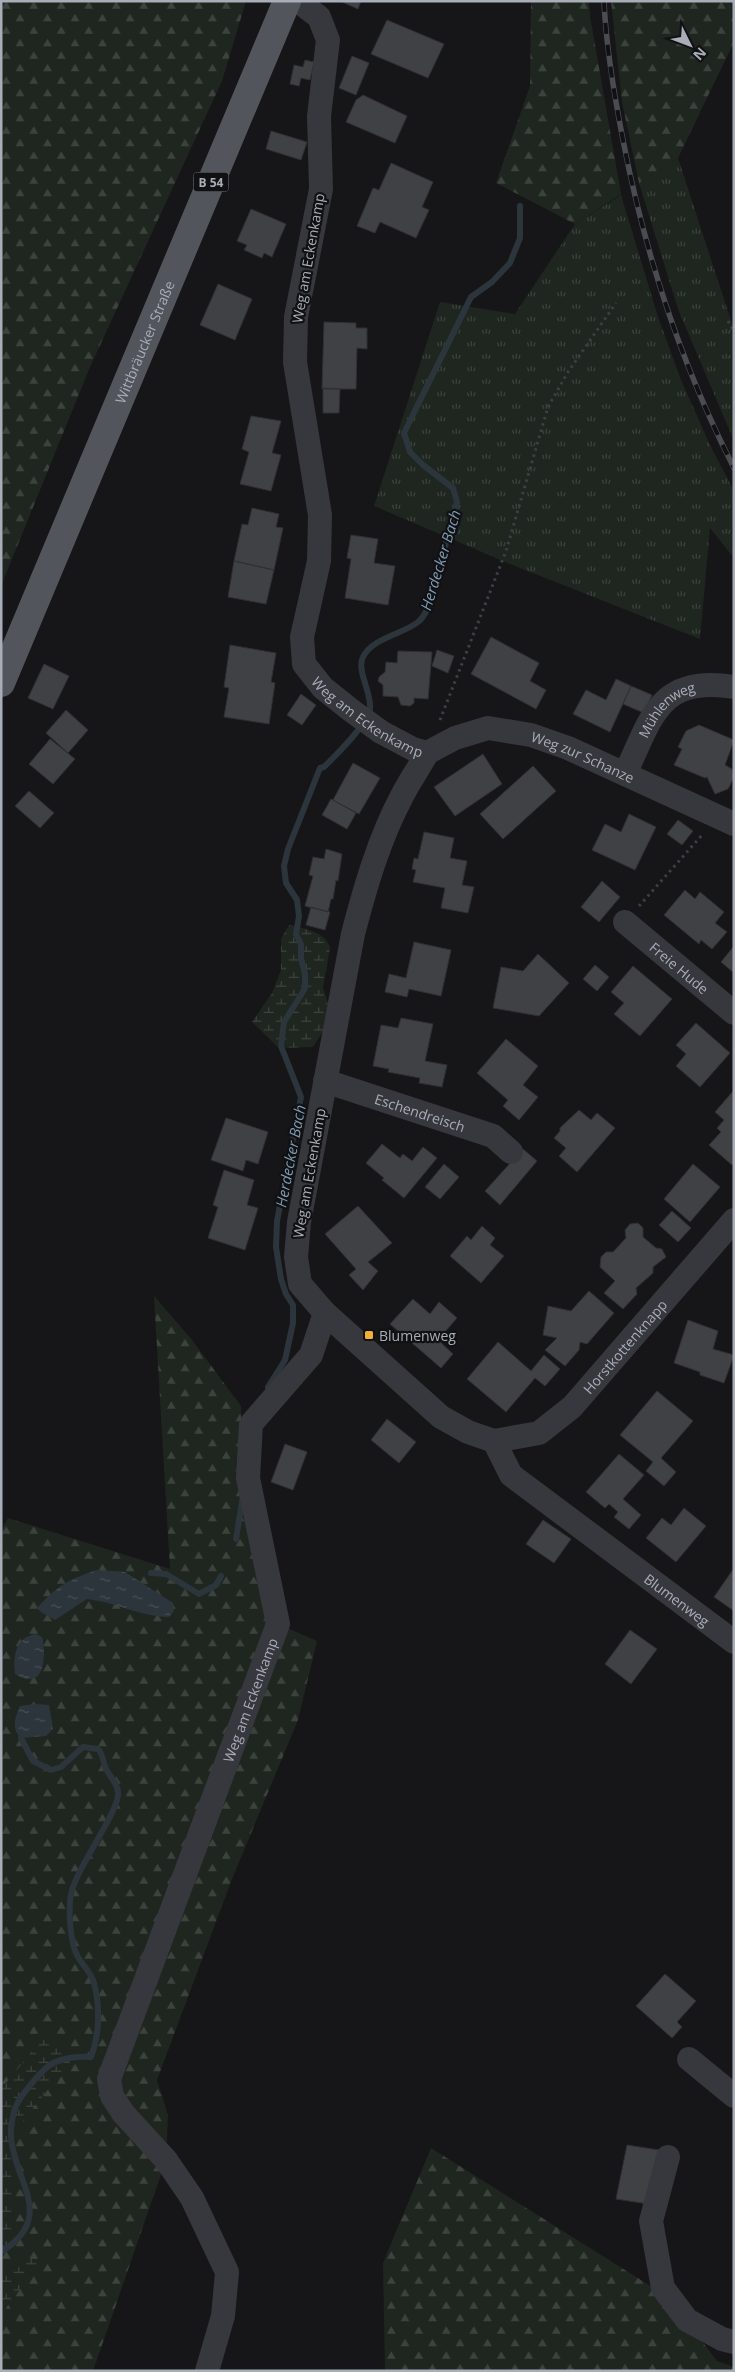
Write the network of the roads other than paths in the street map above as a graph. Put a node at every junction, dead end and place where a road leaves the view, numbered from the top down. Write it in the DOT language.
graph roads {
  1 [pos="287,1"];
  2 [pos="298,1"];
  3 [pos="1,683"];
  4 [pos="734,687"];
  5 [pos="428,753"];
  6 [pos="624,774"];
  7 [pos="726,820"];
  8 [pos="625,922"];
  9 [pos="734,1013"];
  10 [pos="325,1081"];
  11 [pos="511,1152"];
  12 [pos="734,1220"];
  13 [pos="325,1313"];
  14 [pos="494,1440"];
  15 [pos="734,1642"];
  16 [pos="689,2059"];
  17 [pos="734,2096"];
  18 [pos="668,2157"];
  19 [pos="734,2342"];
  20 [pos="207,2371"];
  1 -- 3 [label="main road, Wittbräucker Straße / B 54"];
  2 -- 5 [label="street, Weg am Eckenkamp"];
  4 -- 6 [label="street, Mühlenweg"];
  5 -- 6 [label="street, Weg zur Schanze"];
  5 -- 10 [label="street, Weg am Eckenkamp"];
  6 -- 7 [label="street, Weg zur Schanze"];
  8 -- 9 [label="street, Freie Hude"];
  10 -- 11 [label="street, Eschendreisch"];
  10 -- 13 [label="street, Weg am Eckenkamp"];
  12 -- 14 [label="street, Horstkottenknapp"];
  13 -- 14 [label="street"];
  13 -- 20 [label="street, Weg am Eckenkamp"];
  14 -- 15 [label="street, Blumenweg"];
  16 -- 17 [label="street"];
  18 -- 19 [label="street"];
}
